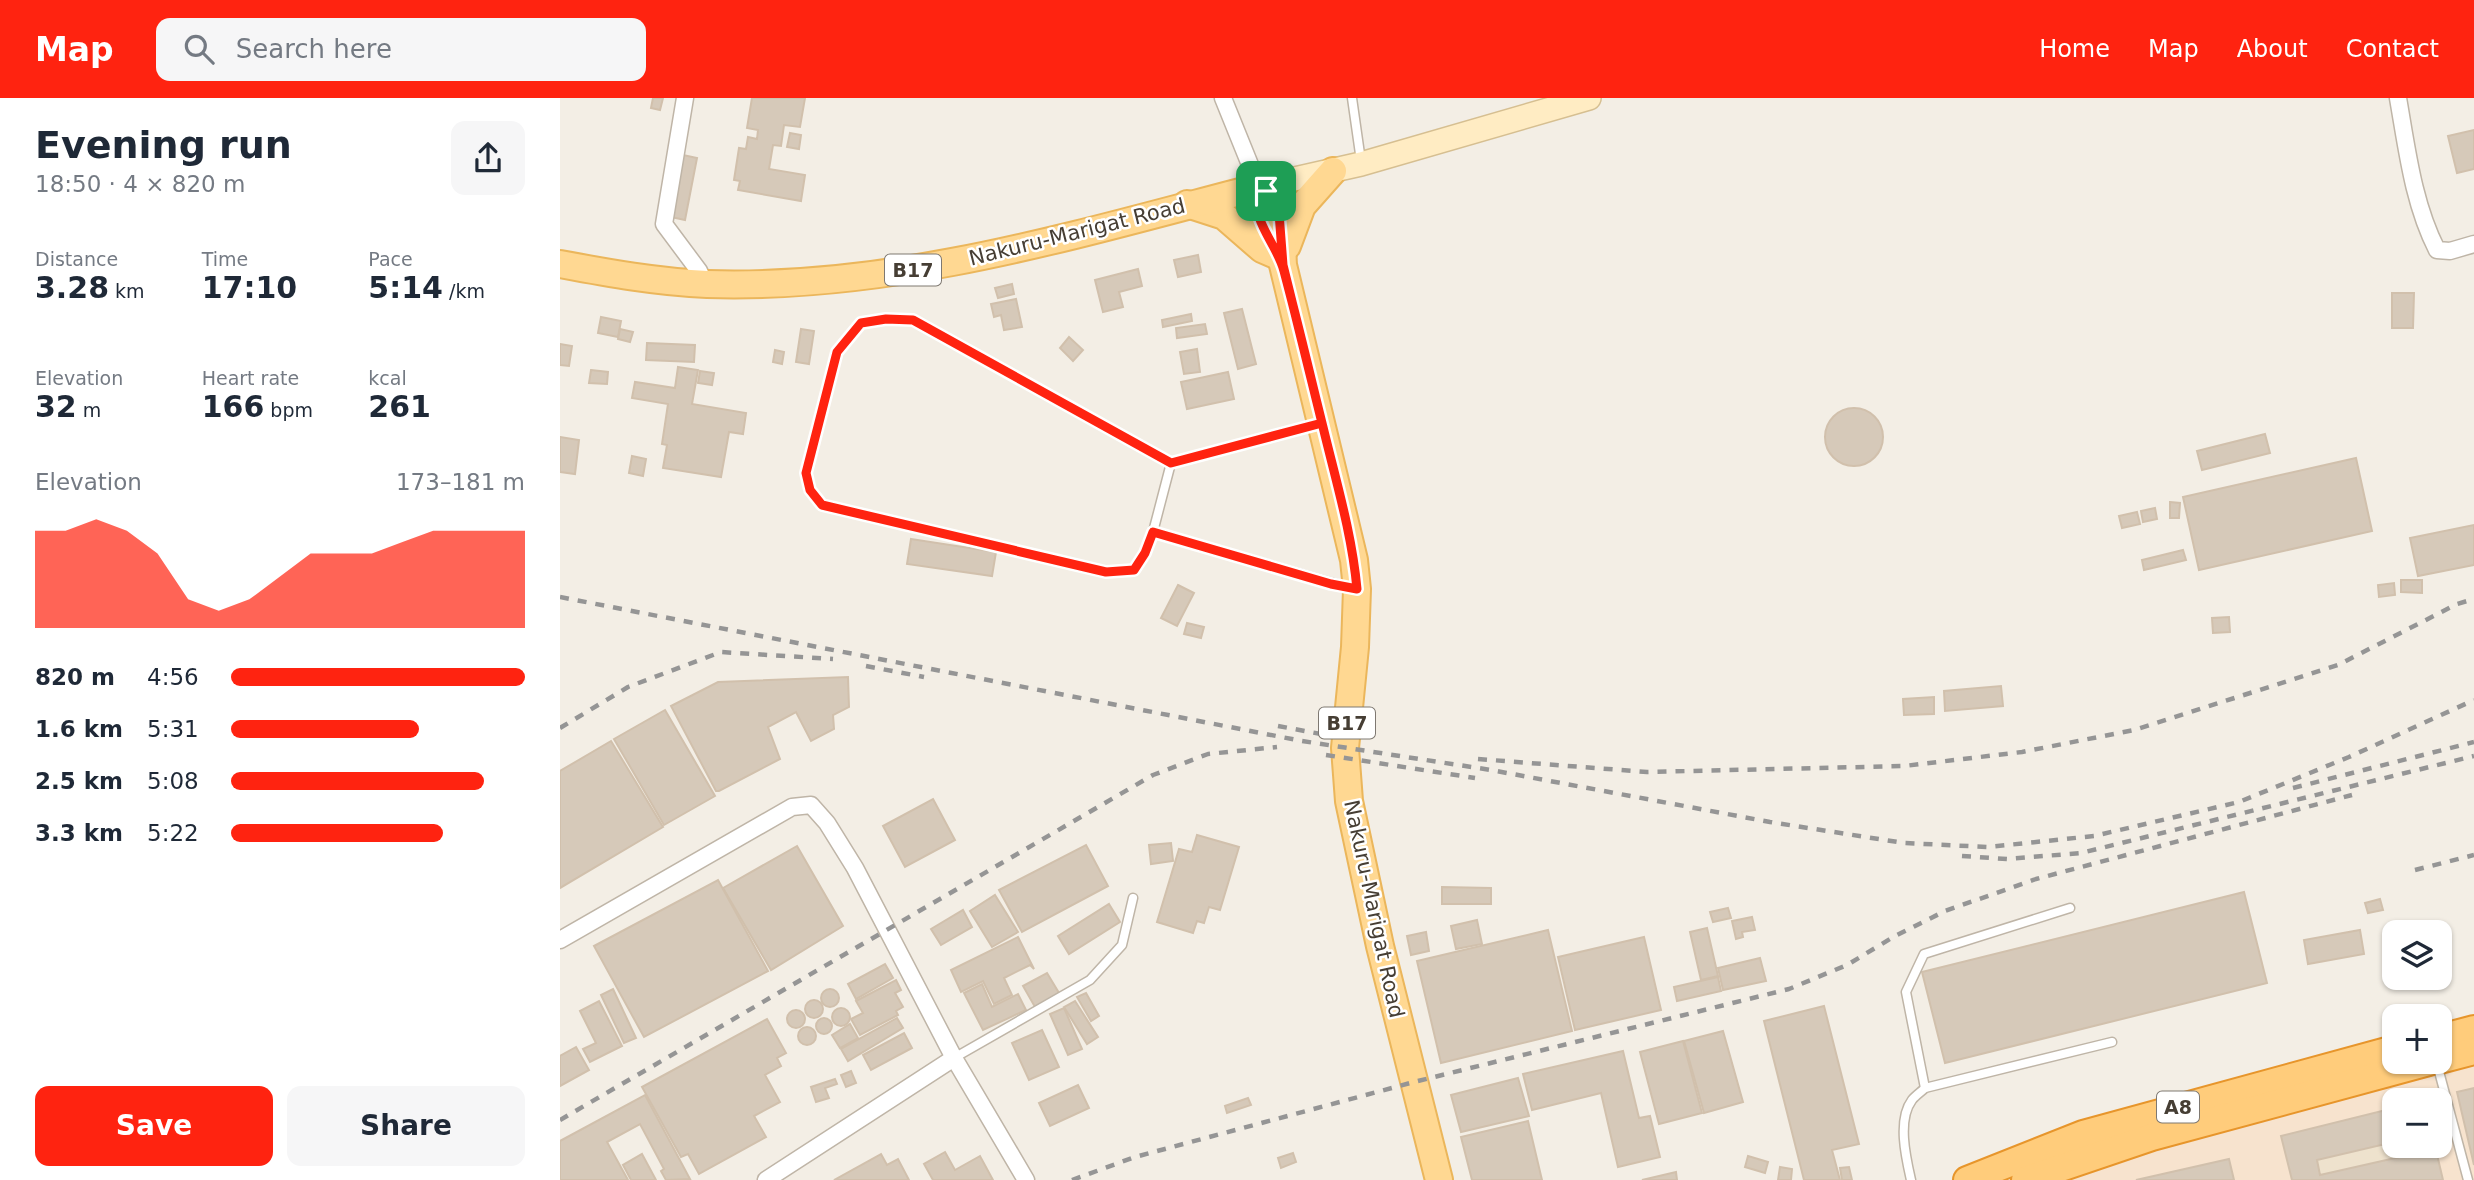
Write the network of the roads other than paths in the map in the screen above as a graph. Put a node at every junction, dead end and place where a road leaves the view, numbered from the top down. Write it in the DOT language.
graph roads {
  1 [pos="685,98"];
  2 [pos="1223,98"];
  3 [pos="1352,98"];
  4 [pos="1589,98"];
  5 [pos="2398,98"];
  6 [pos="1361,164"];
  7 [pos="1333,171"];
  8 [pos="1259,187"];
  9 [pos="1187,204"];
  10 [pos="2474,244"];
  11 [pos="1281,259"];
  12 [pos="560,264"];
  13 [pos="705,284"];
  14 [pos="1322,423"];
  15 [pos="1171,463"];
  16 [pos="1153,532"];
  17 [pos="1357,589"];
  18 [pos="1133,898"];
  19 [pos="2070,908"];
  20 [pos="560,940"];
  21 [pos="2474,1029"];
  22 [pos="2452,1035"];
  23 [pos="2112,1042"];
  24 [pos="2474,1051"];
  25 [pos="2382,1052"];
  26 [pos="2452,1057"];
  27 [pos="954,1058"];
  28 [pos="2385,1074"];
  29 [pos="2441,1074"];
  30 [pos="1925,1088"];
  31 [pos="766,1180"];
  32 [pos="1026,1180"];
  33 [pos="1439,1180"];
  34 [pos="1911,1180"];
  35 [pos="1967,1180"];
  36 [pos="2025,1180"];
  37 [pos="2468,1180"];
  1 -- 13 [label="street"];
  2 -- 8 [label="street"];
  3 -- 6 [label="lane"];
  4 -- 6 [label="main road"];
  5 -- 10 [label="street"];
  6 -- 7 [label="main road"];
  7 -- 8 [label="main road"];
  7 -- 11 [label="main road"];
  8 -- 9 [label="main road, Nakuru-Marigat Road / B17"];
  8 -- 11 [label="main road, Nakuru-Marigat Road / B17"];
  9 -- 11 [label="main road"];
  9 -- 13 [label="main road, Nakuru-Marigat Road / B17"];
  11 -- 14 [label="main road, Nakuru-Marigat Road / B17"];
  12 -- 13 [label="main road, Nakuru-Marigat Road / B17"];
  14 -- 15 [label="lane"];
  14 -- 17 [label="main road, Nakuru-Marigat Road / B17"];
  15 -- 16 [label="lane"];
  15 -- 16 [label="lane"];
  16 -- 17 [label="lane"];
  17 -- 33 [label="main road, Nakuru-Marigat Road / B17"];
  18 -- 27 [label="lane"];
  19 -- 30 [label="lane"];
  20 -- 27 [label="street"];
  21 -- 22 [label="highway"];
  23 -- 30 [label="lane"];
  24 -- 26 [label="highway"];
  25 -- 35 [label="highway, A8"];
  27 -- 31 [label="street"];
  27 -- 32 [label="street"];
  28 -- 36 [label="highway, A8"];
  29 -- 37 [label="lane"];
  30 -- 34 [label="lane"];
}
